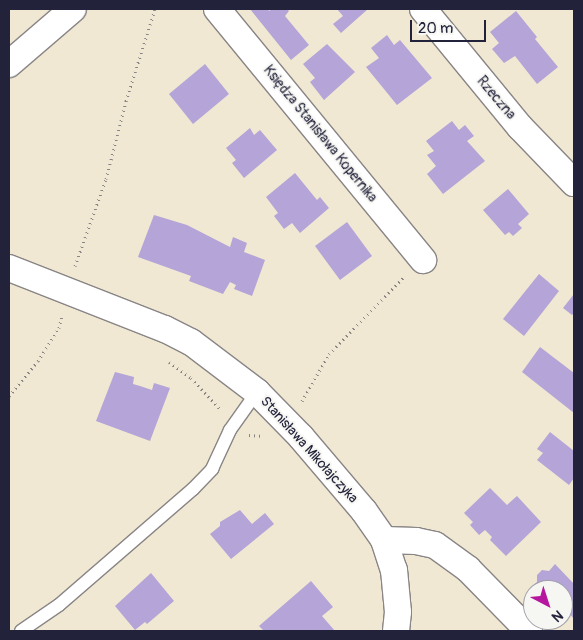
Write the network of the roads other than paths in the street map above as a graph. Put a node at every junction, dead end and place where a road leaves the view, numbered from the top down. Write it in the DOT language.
graph roads {
  1 [pos="73,9"];
  2 [pos="217,9"];
  3 [pos="423,9"];
  4 [pos="9,64"];
  5 [pos="574,183"];
  6 [pos="423,260"];
  7 [pos="9,268"];
  8 [pos="257,392"];
  9 [pos="384,540"];
  10 [pos="21,631"];
  11 [pos="396,631"];
  12 [pos="529,631"];
  1 -- 4 [label="street"];
  2 -- 6 [label="street, Księdza Stanisława Kopernika"];
  3 -- 5 [label="street, Rzeczna"];
  7 -- 8 [label="street, Stanisława Mikołajczyka"];
  8 -- 9 [label="street, Stanisława Mikołajczyka"];
  8 -- 10 [label="lane"];
  9 -- 11 [label="street, Stanisława Mikołajczyka"];
  9 -- 12 [label="street"];
}
